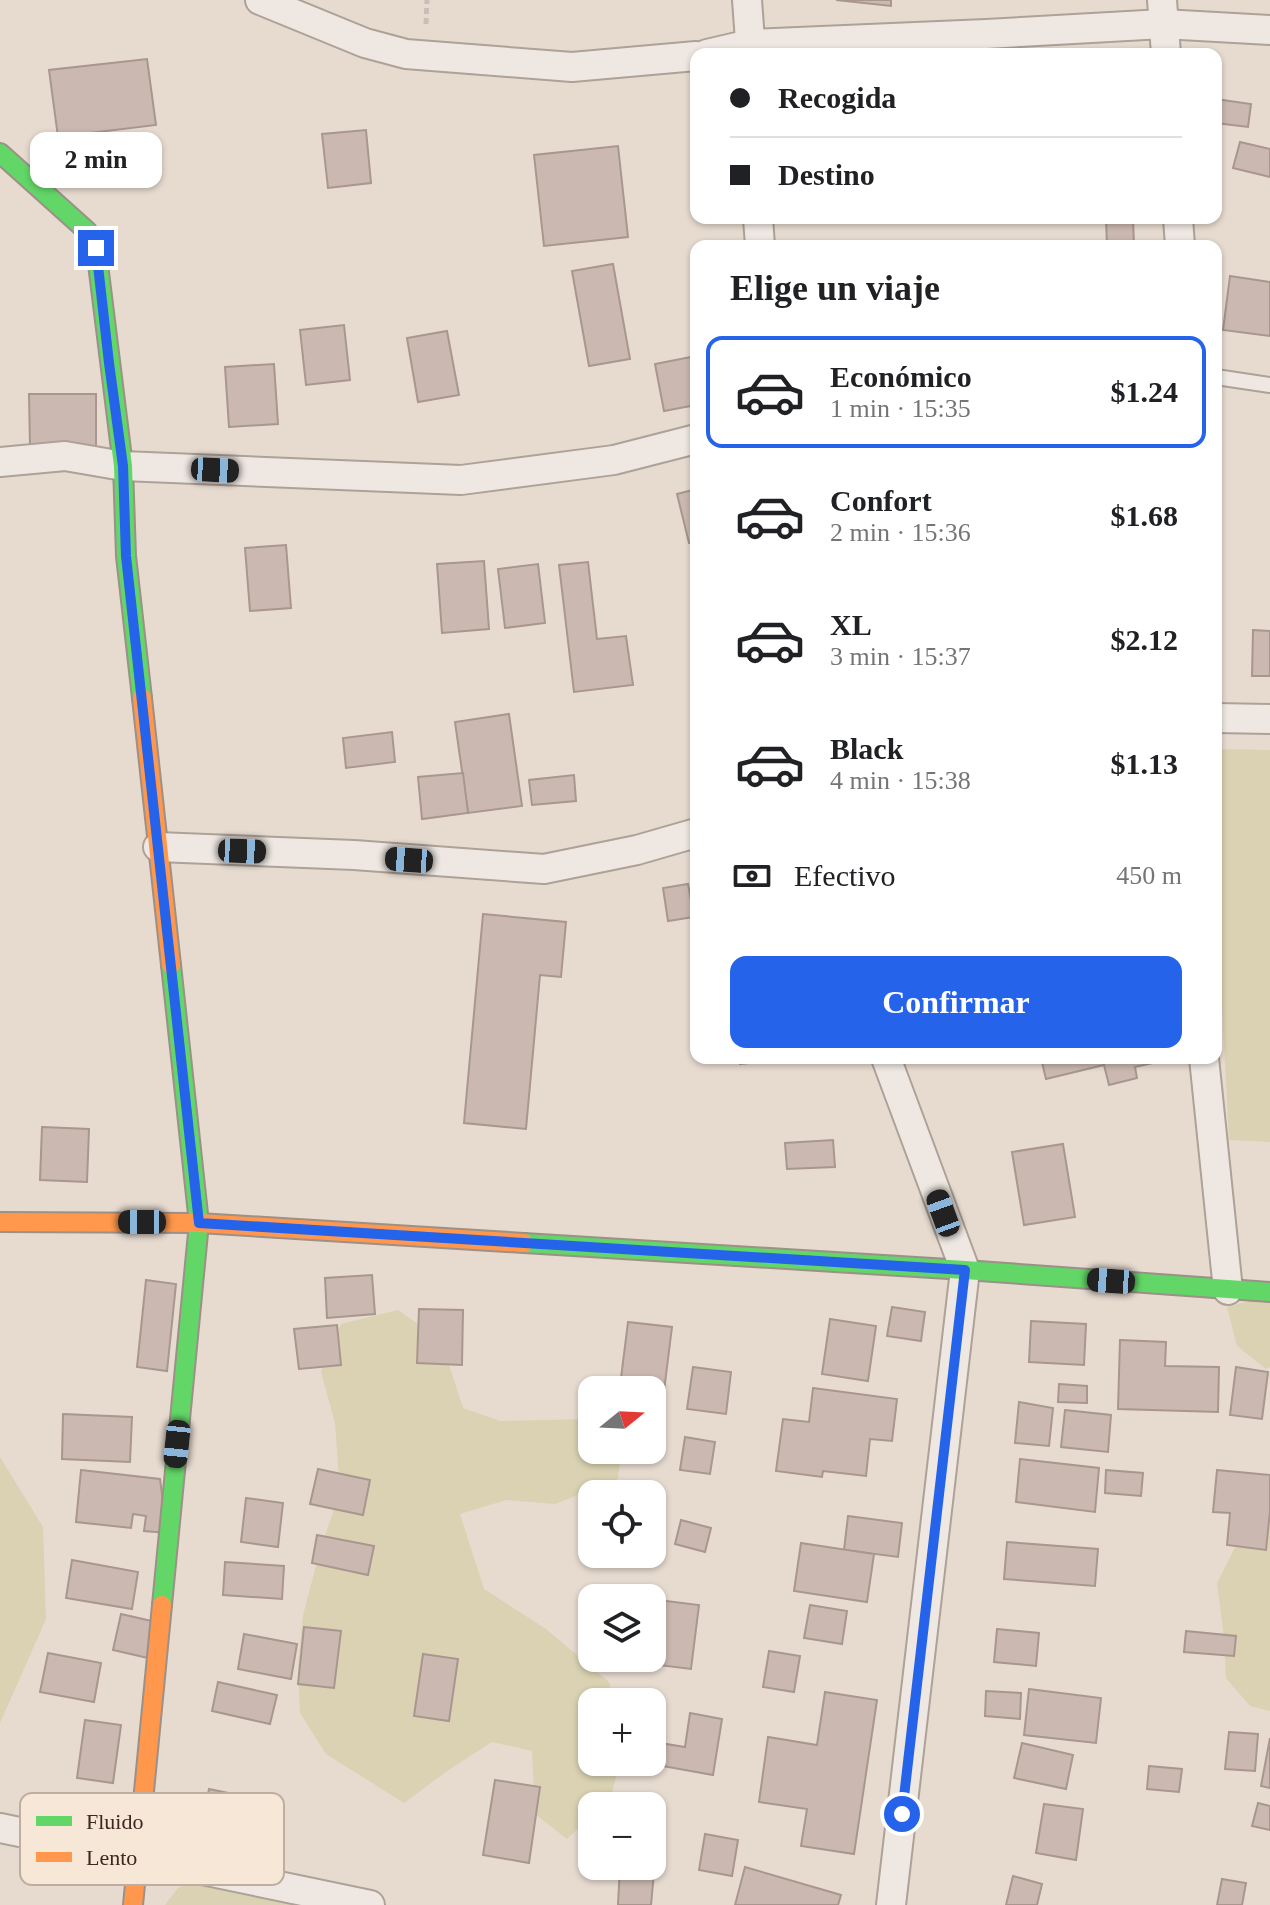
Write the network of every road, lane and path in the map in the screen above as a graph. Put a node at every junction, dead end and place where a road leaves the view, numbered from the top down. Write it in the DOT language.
graph roads {
  1 [pos="260,0"];
  2 [pos="747,0"];
  3 [pos="1163,12"];
  4 [pos="1270,30"];
  5 [pos="751,48"];
  6 [pos="767,48"];
  7 [pos="1166,48"];
  8 [pos="690,57"];
  9 [pos="0,153"];
  10 [pos="1222,378"];
  11 [pos="1270,385"];
  12 [pos="690,441"];
  13 [pos="0,462"];
  14 [pos="123,466"];
  15 [pos="1222,718"];
  16 [pos="1270,719"];
  17 [pos="690,835"];
  18 [pos="158,847"];
  19 [pos="888,1064"];
  20 [pos="1205,1064"];
  21 [pos="0,1222"];
  22 [pos="199,1223"];
  23 [pos="965,1270"];
  24 [pos="1228,1290"];
  25 [pos="1270,1292"];
  26 [pos="143,1793"];
  27 [pos="0,1828"];
  28 [pos="20,1832"];
  29 [pos="135,1885"];
  30 [pos="275,1885"];
  31 [pos="133,1905"];
  32 [pos="370,1905"];
  33 [pos="891,1905"];
  1 -- 8 [label="street"];
  2 -- 5 [label="street"];
  3 -- 4 [label="street"];
  3 -- 6 [label="street"];
  3 -- 7 [label="street"];
  9 -- 14 [label="street"];
  10 -- 11 [label="lane"];
  12 -- 14 [label="street"];
  13 -- 14 [label="street"];
  14 -- 18 [label="street"];
  15 -- 16 [label="street"];
  17 -- 18 [label="street"];
  18 -- 22 [label="street"];
  19 -- 23 [label="street"];
  20 -- 24 [label="street"];
  21 -- 22 [label="street"];
  22 -- 23 [label="street"];
  22 -- 26 [label="street"];
  23 -- 24 [label="street"];
  23 -- 33 [label="street"];
  24 -- 25 [label="street"];
  27 -- 28 [label="street"];
  29 -- 31 [label="street"];
  30 -- 32 [label="street"];
}
